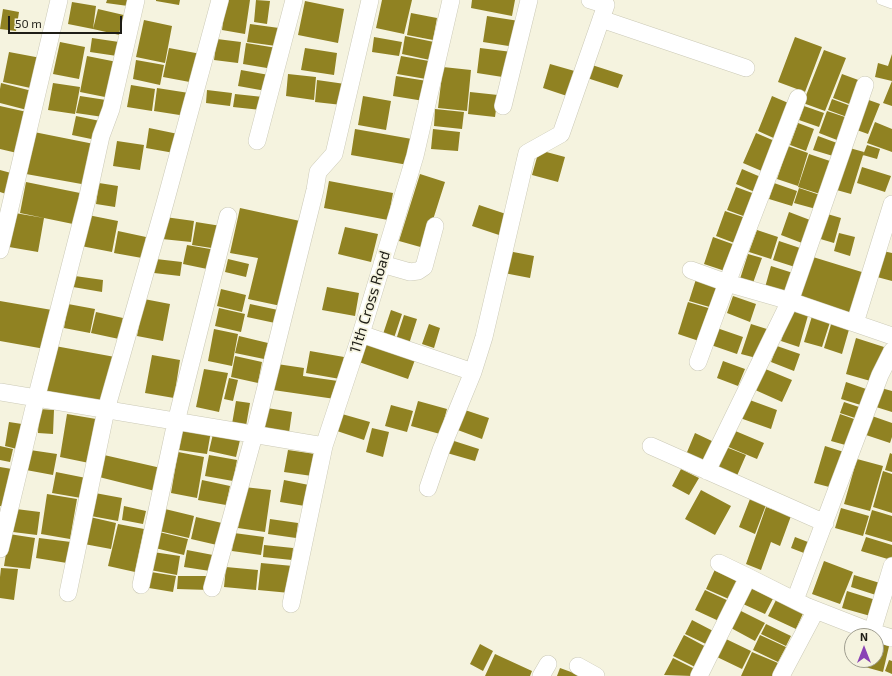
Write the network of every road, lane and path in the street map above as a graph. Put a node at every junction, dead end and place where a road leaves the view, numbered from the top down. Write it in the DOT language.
graph roads {
  1 [pos="59,0"];
  2 [pos="136,0"];
  3 [pos="220,0"];
  4 [pos="294,0"];
  5 [pos="370,0"];
  6 [pos="451,0"];
  7 [pos="529,0"];
  8 [pos="590,0"];
  9 [pos="881,0"];
  10 [pos="892,4"];
  11 [pos="601,18"];
  12 [pos="746,68"];
  13 [pos="865,84"];
  14 [pos="798,98"];
  15 [pos="503,106"];
  16 [pos="257,141"];
  17 [pos="892,204"];
  18 [pos="228,216"];
  19 [pos="435,226"];
  20 [pos="0,250"];
  21 [pos="382,264"];
  22 [pos="691,270"];
  23 [pos="727,283"];
  24 [pos="790,301"];
  25 [pos="855,323"];
  26 [pos="361,334"];
  27 [pos="892,336"];
  28 [pos="892,351"];
  29 [pos="698,362"];
  30 [pos="473,372"];
  31 [pos="0,392"];
  32 [pos="36,399"];
  33 [pos="106,410"];
  34 [pos="176,422"];
  35 [pos="254,435"];
  36 [pos="324,446"];
  37 [pos="651,446"];
  38 [pos="707,471"];
  39 [pos="428,488"];
  40 [pos="824,523"];
  41 [pos="0,549"];
  42 [pos="719,563"];
  43 [pos="892,566"];
  44 [pos="748,577"];
  45 [pos="141,585"];
  46 [pos="212,588"];
  47 [pos="68,593"];
  48 [pos="795,600"];
  49 [pos="291,604"];
  50 [pos="816,610"];
  51 [pos="862,628"];
  52 [pos="873,628"];
  53 [pos="578,666"];
  54 [pos="596,676"];
  55 [pos="699,676"];
  56 [pos="781,676"];
  1 -- 20 [label="street"];
  2 -- 32 [label="street"];
  3 -- 33 [label="street"];
  4 -- 16 [label="street"];
  5 -- 35 [label="street"];
  6 -- 21 [label="street, 11th Cross Road"];
  7 -- 15 [label="street"];
  8 -- 11 [label="street"];
  9 -- 10 [label="lane"];
  11 -- 12 [label="street"];
  11 -- 30 [label="street"];
  13 -- 24 [label="street"];
  14 -- 23 [label="street"];
  17 -- 25 [label="street"];
  18 -- 34 [label="street"];
  19 -- 21 [label="street"];
  21 -- 26 [label="street, 11th Cross Road"];
  22 -- 23 [label="street"];
  23 -- 24 [label="street"];
  23 -- 29 [label="street"];
  24 -- 25 [label="street"];
  24 -- 38 [label="street"];
  25 -- 27 [label="street"];
  26 -- 30 [label="street"];
  26 -- 36 [label="street, 11th Cross Road"];
  28 -- 40 [label="street"];
  30 -- 39 [label="street"];
  31 -- 32 [label="street"];
  32 -- 33 [label="street"];
  32 -- 41 [label="street"];
  33 -- 34 [label="street"];
  33 -- 47 [label="street"];
  34 -- 35 [label="street"];
  34 -- 45 [label="street"];
  35 -- 36 [label="street"];
  35 -- 46 [label="street"];
  36 -- 49 [label="street, 11th Cross Road"];
  37 -- 38 [label="street"];
  38 -- 40 [label="street"];
  40 -- 48 [label="street"];
  42 -- 44 [label="street"];
  43 -- 52 [label="street"];
  44 -- 48 [label="street"];
  44 -- 55 [label="street"];
  48 -- 50 [label="street"];
  50 -- 51 [label="street"];
  50 -- 56 [label="street"];
  53 -- 54 [label="street"];
}
